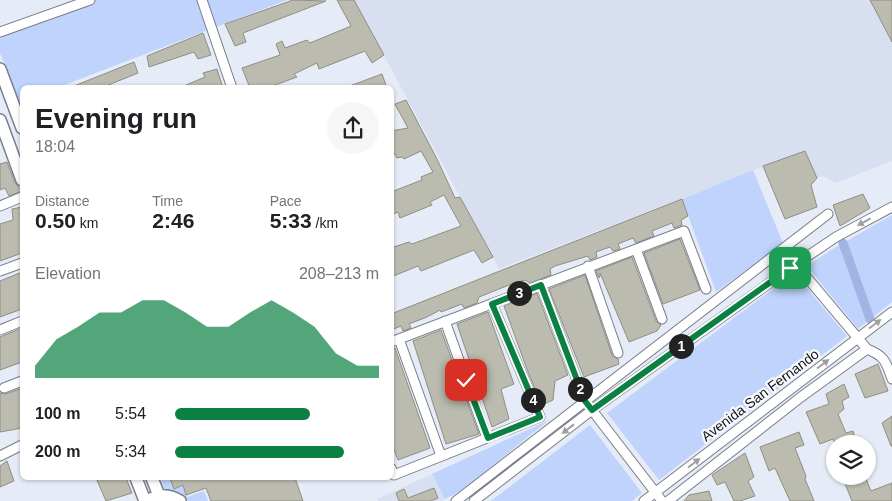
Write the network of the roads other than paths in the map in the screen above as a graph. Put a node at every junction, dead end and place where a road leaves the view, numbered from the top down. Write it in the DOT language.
graph roads {
  1 [pos="90,0"];
  2 [pos="202,0"];
  3 [pos="0,32"];
  4 [pos="0,70"];
  5 [pos="231,85"];
  6 [pos="0,120"];
  7 [pos="20,123"];
  8 [pos="5,147"];
  9 [pos="20,176"];
  10 [pos="20,198"];
  11 [pos="0,206"];
  12 [pos="892,207"];
  13 [pos="828,214"];
  14 [pos="636,248"];
  15 [pos="783,249"];
  16 [pos="20,263"];
  17 [pos="796,264"];
  18 [pos="588,266"];
  19 [pos="0,271"];
  20 [pos="541,285"];
  21 [pos="706,289"];
  22 [pos="492,304"];
  23 [pos="892,312"];
  24 [pos="662,318"];
  25 [pos="445,321"];
  26 [pos="20,322"];
  27 [pos="0,330"];
  28 [pos="858,337"];
  29 [pos="395,340"];
  30 [pos="867,349"];
  31 [pos="618,352"];
  32 [pos="892,379"];
  33 [pos="20,382"];
  34 [pos="4,388"];
  35 [pos="585,401"];
  36 [pos="592,410"];
  37 [pos="488,438"];
  38 [pos="20,447"];
  39 [pos="0,456"];
  40 [pos="440,456"];
  41 [pos="394,470"];
  42 [pos="137,480"];
  43 [pos="153,480"];
  44 [pos="655,492"];
  45 [pos="160,498"];
  46 [pos="146,501"];
  47 [pos="180,501"];
  48 [pos="456,501"];
  49 [pos="474,501"];
  50 [pos="644,501"];
  51 [pos="662,501"];
  52 [pos="668,501"];
  1 -- 3 [label="street"];
  2 -- 5 [label="street"];
  4 -- 7 [label="main road"];
  6 -- 8 [label="main road"];
  8 -- 9 [label="main road"];
  10 -- 11 [label="street"];
  12 -- 17 [label="street, one-way"];
  13 -- 15 [label="street"];
  14 -- 18 [label="street"];
  14 -- 21 [label="street"];
  14 -- 24 [label="street"];
  15 -- 17 [label="street"];
  15 -- 35 [label="street"];
  16 -- 19 [label="street"];
  17 -- 28 [label="street"];
  17 -- 36 [label="street"];
  18 -- 20 [label="street"];
  18 -- 31 [label="street"];
  20 -- 22 [label="street"];
  20 -- 35 [label="street"];
  22 -- 25 [label="street"];
  22 -- 37 [label="street"];
  28 -- 23 [label="street, Avenida San Fernando, one-way"];
  25 -- 29 [label="street"];
  25 -- 37 [label="street"];
  26 -- 27 [label="street"];
  28 -- 30 [label="street"];
  44 -- 28 [label="street, Avenida San Fernando, one-way"];
  29 -- 40 [label="street"];
  30 -- 32 [label="street"];
  30 -- 52 [label="street"];
  33 -- 34 [label="street"];
  35 -- 36 [label="street"];
  35 -- 48 [label="street"];
  36 -- 44 [label="street"];
  36 -- 49 [label="street, one-way"];
  37 -- 40 [label="street"];
  38 -- 39 [label="street"];
  40 -- 41 [label="street"];
  42 -- 46 [label="main road"];
  43 -- 45 [label="main road"];
  44 -- 50 [label="street, Avenida San Fernando"];
  44 -- 51 [label="street"];
  45 -- 46 [label="main road"];
  45 -- 47 [label="main road"];
}
